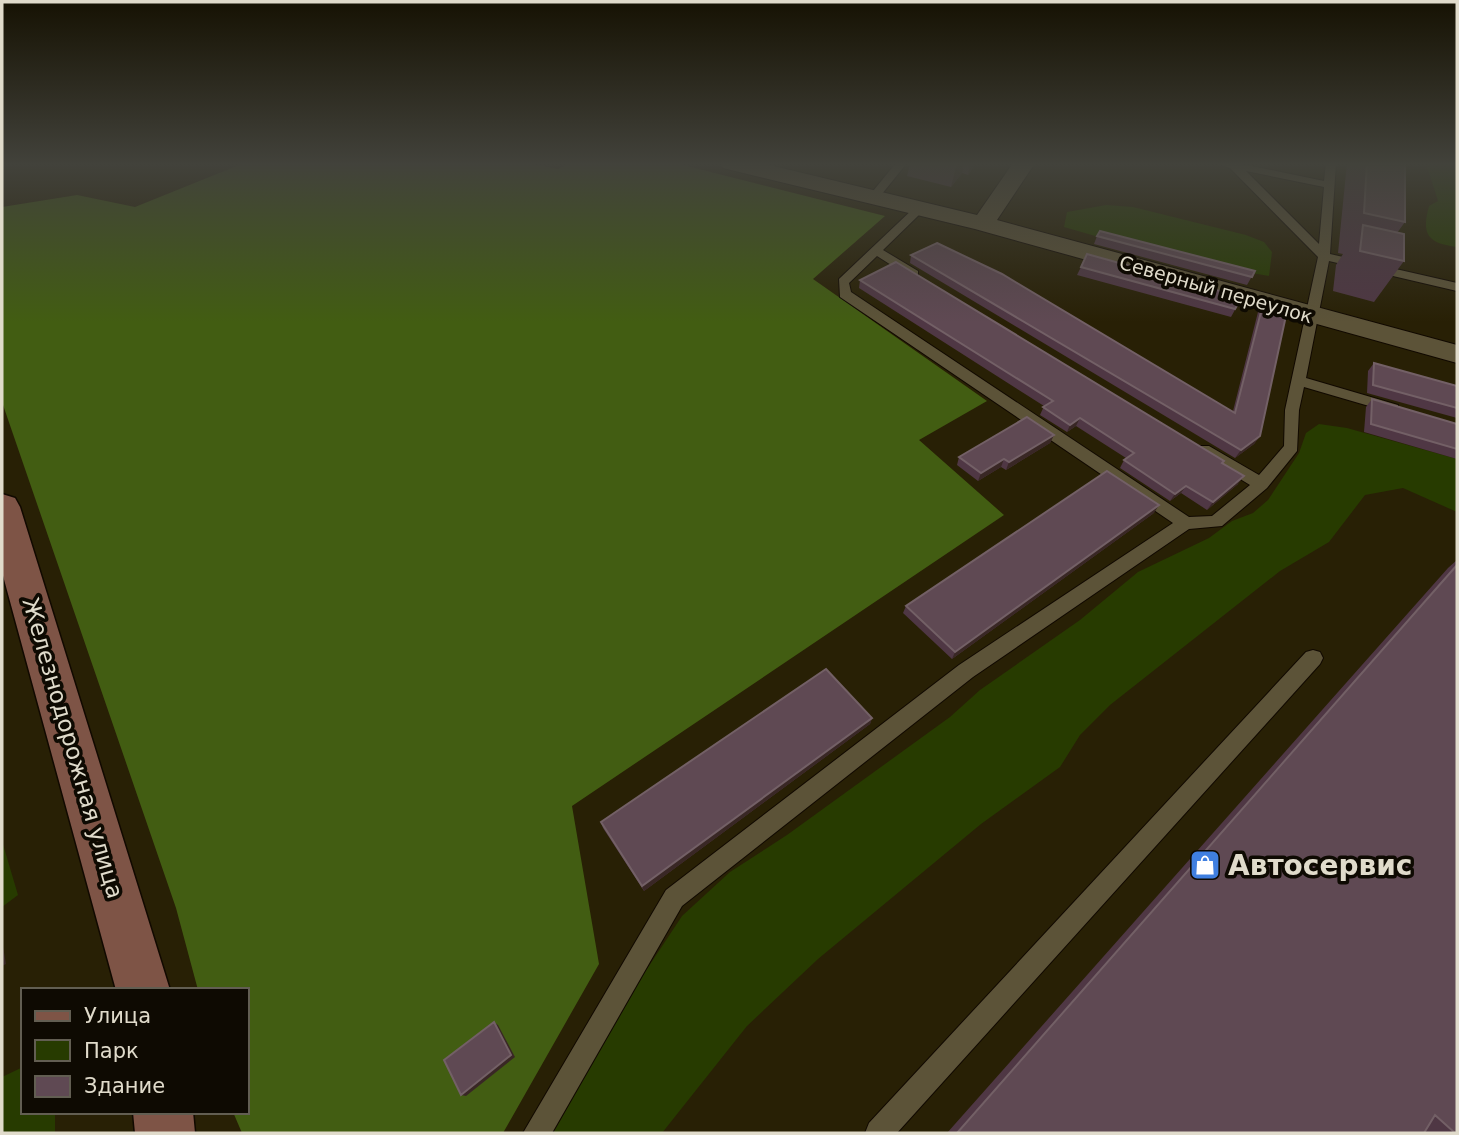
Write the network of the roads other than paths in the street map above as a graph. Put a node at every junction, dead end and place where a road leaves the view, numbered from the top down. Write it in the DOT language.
graph roads {
  1 [pos="912,216"];
  2 [pos="949,216"];
  3 [pos="988,216"];
  4 [pos="1284,216"];
  5 [pos="1327,216"];
  6 [pos="983,224"];
  7 [pos="876,251"];
  8 [pos="1324,256"];
  9 [pos="922,279"];
  10 [pos="1457,287"];
  11 [pos="1313,317"];
  12 [pos="1457,354"];
  13 [pos="1299,381"];
  14 [pos="1404,411"];
  15 [pos="1191,442"];
  16 [pos="1261,484"];
  17 [pos="2,507"];
  18 [pos="1186,523"];
  19 [pos="1313,658"];
  20 [pos="142,988"];
  21 [pos="163,1114"];
  22 [pos="165,1133"];
  23 [pos="537,1133"];
  24 [pos="879,1133"];
  1 -- 7 [label="lane"];
  2 -- 6 [label="street, Северный переулок"];
  3 -- 6 [label="street"];
  4 -- 8 [label="lane"];
  5 -- 8 [label="lane"];
  6 -- 11 [label="street, Северный переулок"];
  7 -- 9 [label="lane"];
  7 -- 18 [label="lane"];
  8 -- 10 [label="lane"];
  8 -- 11 [label="lane"];
  11 -- 12 [label="street, Северный переулок"];
  11 -- 13 [label="lane"];
  13 -- 14 [label="lane"];
  13 -- 16 [label="lane"];
  15 -- 16 [label="lane"];
  16 -- 18 [label="lane"];
  17 -- 20 [label="main road, Железнодорожная улица"];
  18 -- 23 [label="lane"];
  19 -- 24 [label="lane"];
  21 -- 22 [label="main road"];
}
